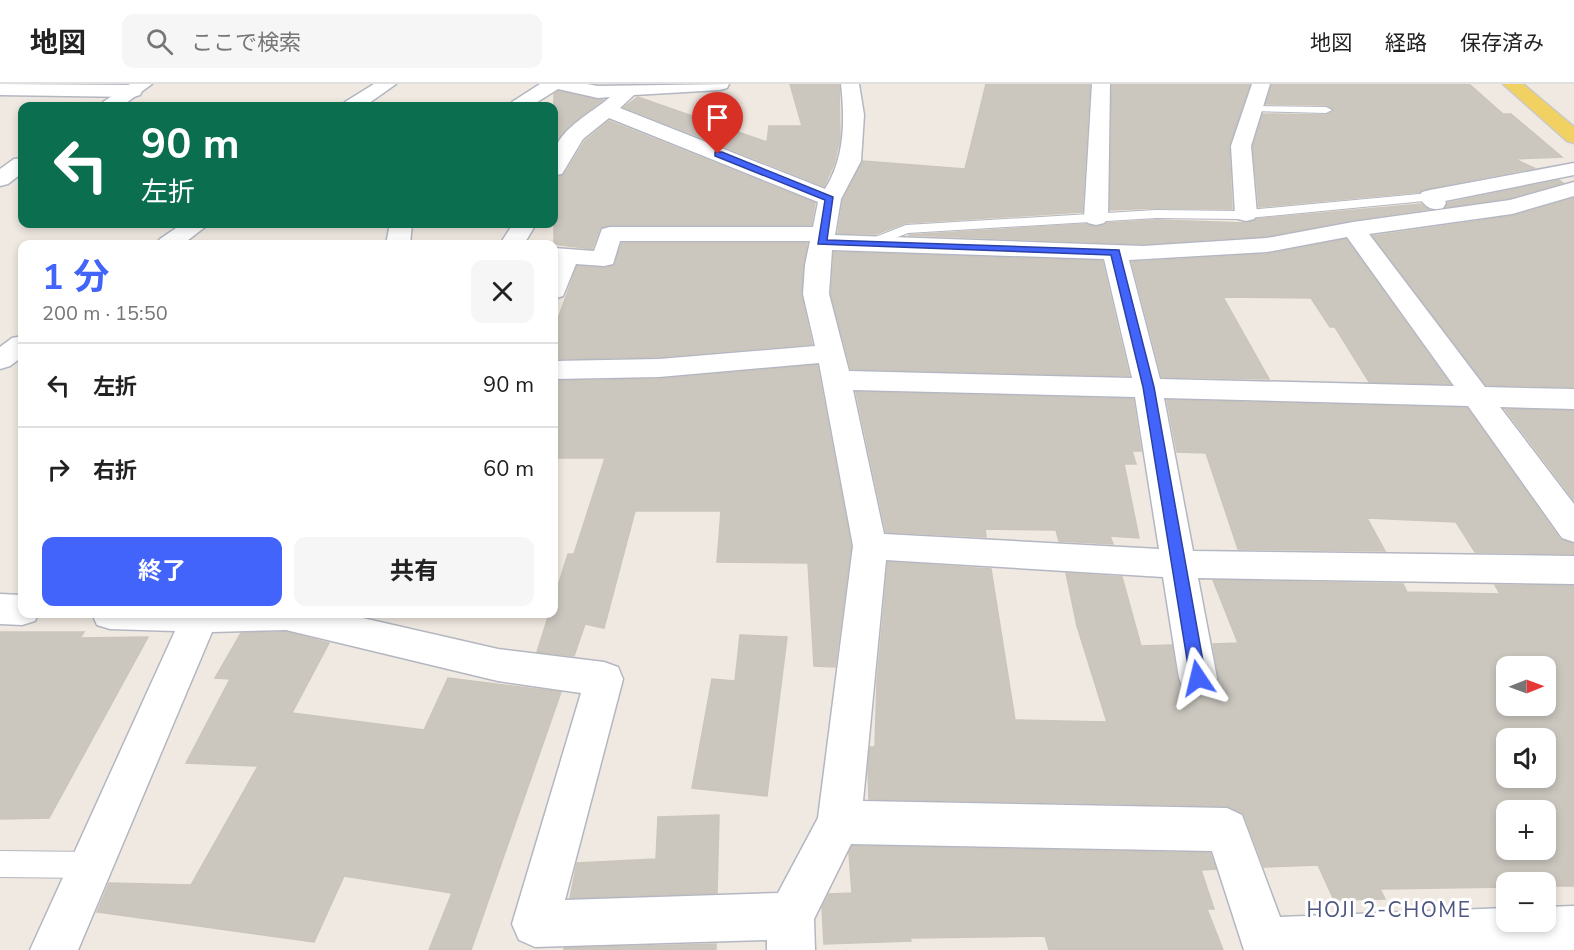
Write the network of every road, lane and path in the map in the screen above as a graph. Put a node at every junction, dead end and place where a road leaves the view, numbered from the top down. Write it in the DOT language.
graph roads {
  1 [pos="387,84"];
  2 [pos="553,84"];
  3 [pos="559,84"];
  4 [pos="720,84"];
  5 [pos="850,84"];
  6 [pos="1101,84"];
  7 [pos="1261,84"];
  8 [pos="1512,84"];
  9 [pos="138,88"];
  10 [pos="0,89"];
  11 [pos="628,91"];
  12 [pos="116,102"];
  13 [pos="358,102"];
  14 [pos="525,102"];
  15 [pos="1252,109"];
  16 [pos="607,110"];
  17 [pos="1326,110"];
  18 [pos="1574,137"];
  19 [pos="558,162"];
  20 [pos="18,167"];
  21 [pos="1574,169"];
  22 [pos="0,179"];
  23 [pos="1574,189"];
  24 [pos="1430,197"];
  25 [pos="830,199"];
  26 [pos="1246,214"];
  27 [pos="1445,216"];
  28 [pos="1096,219"];
  29 [pos="190,228"];
  30 [pos="1353,229"];
  31 [pos="822,238"];
  32 [pos="174,240"];
  33 [pos="870,244"];
  34 [pos="1115,252"];
  35 [pos="560,256"];
  36 [pos="18,347"];
  37 [pos="0,360"];
  38 [pos="833,366"];
  39 [pos="558,370"];
  40 [pos="1149,387"];
  41 [pos="1476,396"];
  42 [pos="1574,399"];
  43 [pos="1574,529"];
  44 [pos="870,546"];
  45 [pos="1178,564"];
  46 [pos="1574,570"];
  47 [pos="0,609"];
  48 [pos="18,610"];
  49 [pos="199,618"];
  50 [pos="299,618"];
  51 [pos="1198,678"];
  52 [pos="839,822"];
  53 [pos="0,864"];
  54 [pos="91,865"];
  55 [pos="1574,929"];
  56 [pos="791,933"];
  57 [pos="1512,941"];
  58 [pos="1266,945"];
  59 [pos="54,950"];
  1 -- 13 [label="street"];
  2 -- 14 [label="street"];
  3 -- 11 [label="street"];
  4 -- 11 [label="street"];
  5 -- 25 [label="street"];
  6 -- 28 [label="street"];
  7 -- 15 [label="street"];
  8 -- 18 [label="main road"];
  9 -- 10 [label="street"];
  9 -- 12 [label="street"];
  11 -- 16 [label="street"];
  15 -- 17 [label="lane"];
  15 -- 26 [label="street"];
  16 -- 19 [label="street"];
  16 -- 25 [label="street"];
  20 -- 22 [label="street"];
  21 -- 24 [label="street"];
  23 -- 27 [label="street"];
  24 -- 26 [label="lane"];
  24 -- 27 [label="street"];
  25 -- 31 [label="street"];
  26 -- 28 [label="lane"];
  27 -- 30 [label="street"];
  28 -- 33 [label="lane"];
  29 -- 32 [label="street"];
  30 -- 34 [label="street"];
  30 -- 41 [label="street"];
  31 -- 33 [label="street"];
  31 -- 35 [label="street"];
  31 -- 38 [label="street"];
  33 -- 34 [label="street"];
  34 -- 40 [label="street"];
  36 -- 37 [label="street"];
  38 -- 39 [label="street"];
  38 -- 40 [label="street"];
  38 -- 44 [label="street"];
  40 -- 41 [label="street"];
  40 -- 45 [label="street"];
  41 -- 42 [label="street"];
  41 -- 43 [label="street"];
  44 -- 45 [label="street"];
  44 -- 52 [label="street"];
  45 -- 46 [label="street"];
  45 -- 51 [label="street"];
  47 -- 48 [label="street"];
  49 -- 54 [label="street"];
  50 -- 56 [label="street"];
  52 -- 56 [label="street"];
  52 -- 58 [label="street"];
  53 -- 54 [label="lane"];
  54 -- 59 [label="street"];
  55 -- 57 [label="street"];
  57 -- 58 [label="street"];
}
